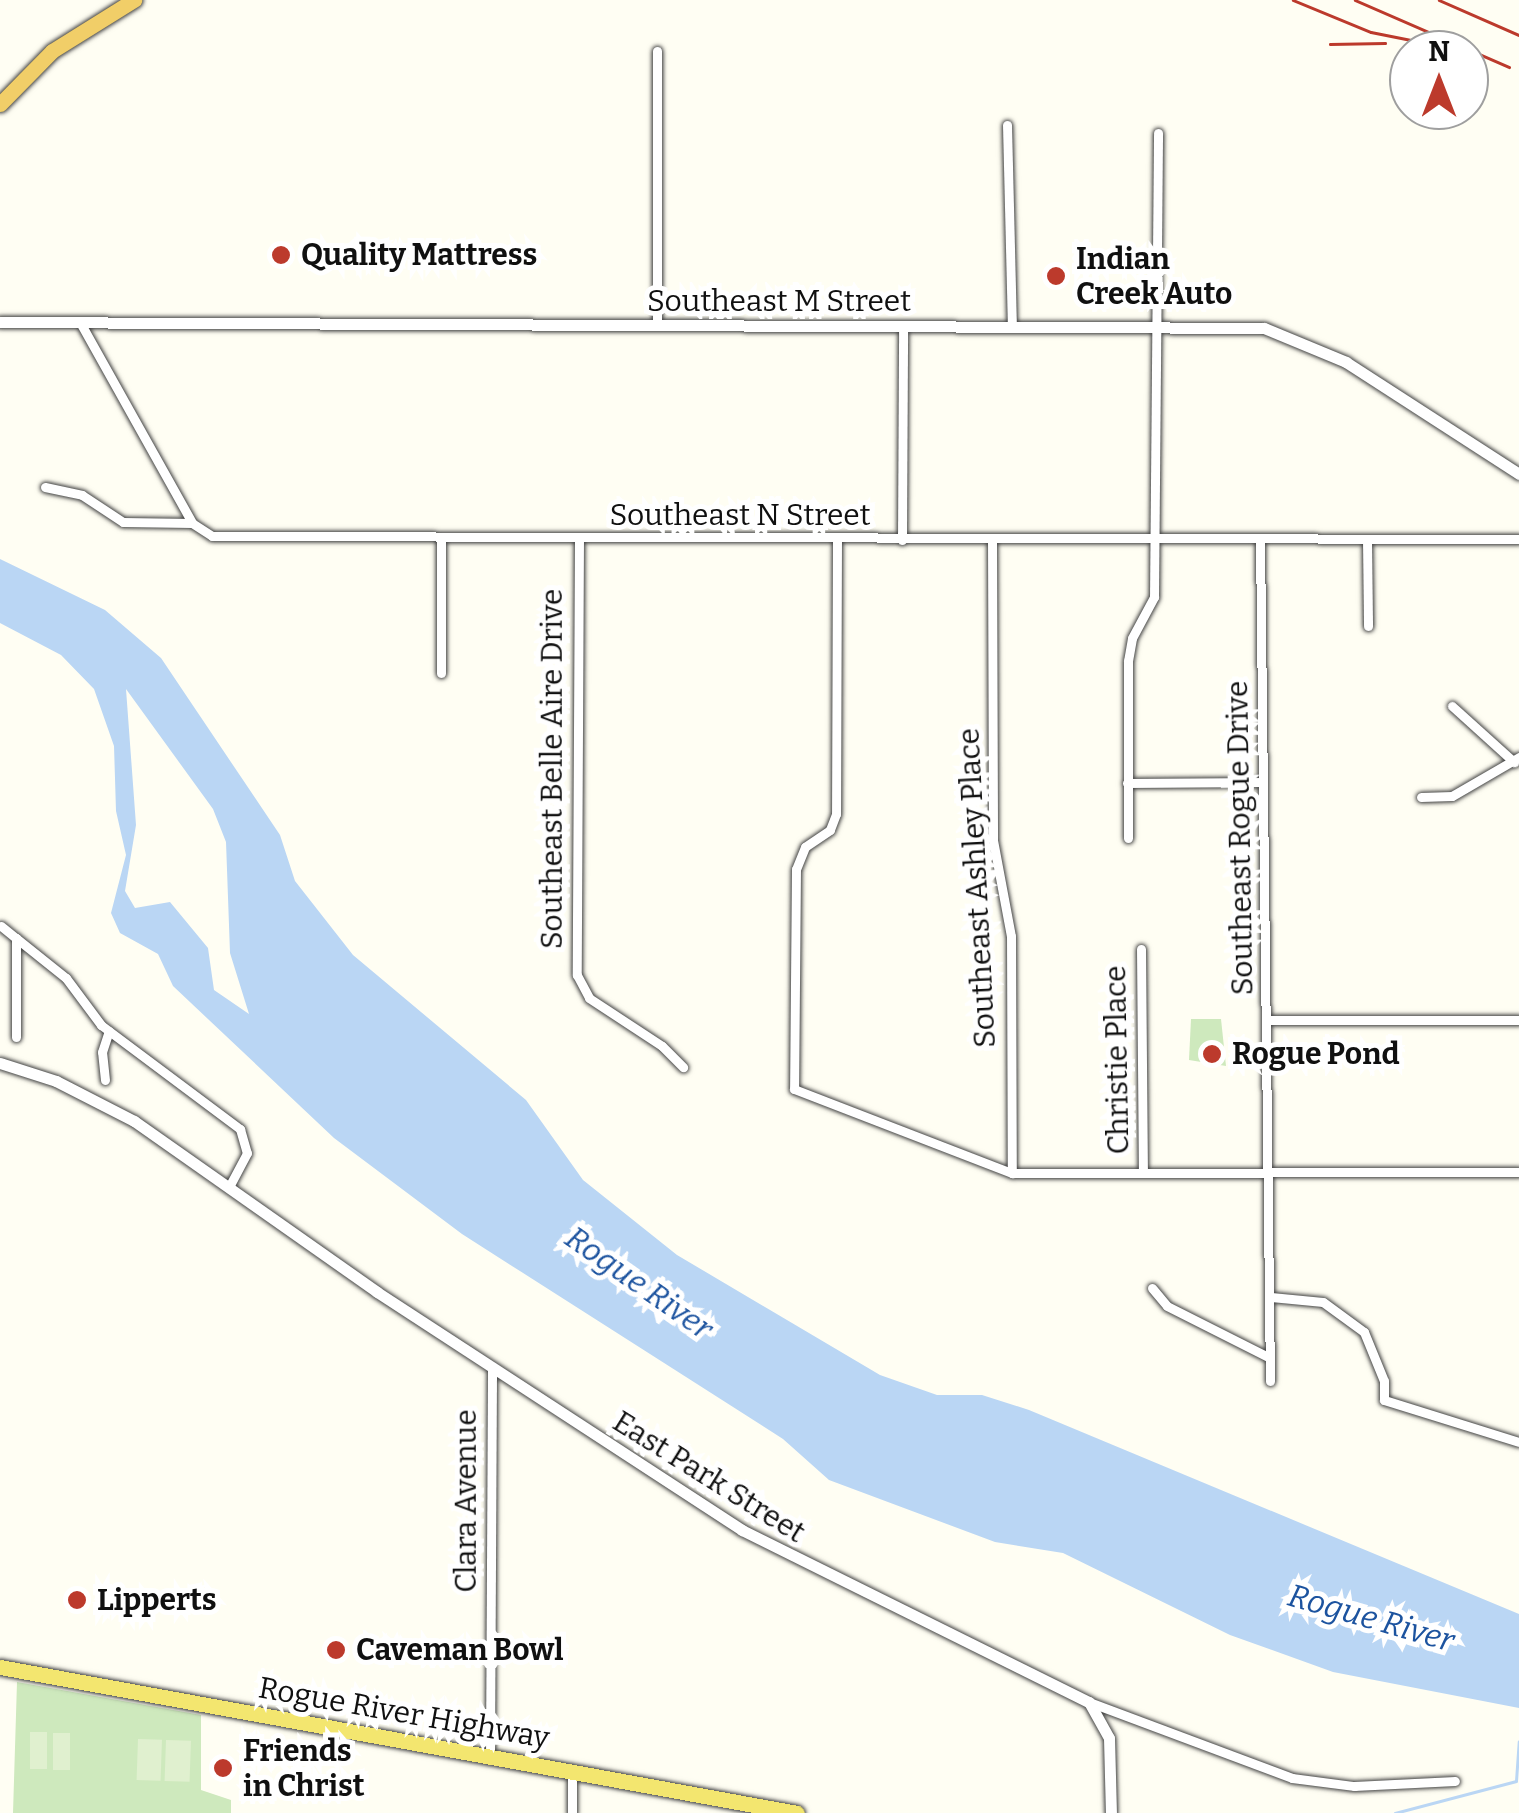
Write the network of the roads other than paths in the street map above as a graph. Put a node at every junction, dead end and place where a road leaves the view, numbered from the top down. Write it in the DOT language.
graph roads {
  1 [pos="134,0"];
  2 [pos="657,51"];
  3 [pos="0,104"];
  4 [pos="1008,125"];
  5 [pos="1158,133"];
  6 [pos="0,322"];
  7 [pos="81,324"];
  8 [pos="657,326"];
  9 [pos="903,326"];
  10 [pos="1012,326"];
  11 [pos="1155,328"];
  12 [pos="1519,474"];
  13 [pos="44,486"];
  14 [pos="192,523"];
  15 [pos="441,537"];
  16 [pos="579,539"];
  17 [pos="1519,539"];
  18 [pos="837,540"];
  19 [pos="902,540"];
  20 [pos="992,540"];
  21 [pos="1154,540"];
  22 [pos="1260,540"];
  23 [pos="1367,540"];
  24 [pos="1368,626"];
  25 [pos="441,672"];
  26 [pos="1452,706"];
  27 [pos="1516,759"];
  28 [pos="1127,782"];
  29 [pos="1264,782"];
  30 [pos="1420,797"];
  31 [pos="1128,838"];
  32 [pos="2,926"];
  33 [pos="16,938"];
  34 [pos="1140,948"];
  35 [pos="1268,1020"];
  36 [pos="1519,1020"];
  37 [pos="105,1028"];
  38 [pos="16,1037"];
  39 [pos="0,1063"];
  40 [pos="683,1067"];
  41 [pos="105,1080"];
  42 [pos="1142,1172"];
  43 [pos="1268,1172"];
  44 [pos="1519,1172"];
  45 [pos="1012,1173"];
  46 [pos="230,1185"];
  47 [pos="1152,1288"];
  48 [pos="1271,1297"];
  49 [pos="1270,1358"];
  50 [pos="492,1367"];
  51 [pos="1270,1381"];
  52 [pos="1519,1442"];
  53 [pos="0,1666"];
  54 [pos="1090,1702"];
  55 [pos="490,1756"];
  56 [pos="572,1772"];
  57 [pos="1455,1781"];
  58 [pos="572,1813"];
  59 [pos="798,1813"];
  60 [pos="1111,1813"];
  1 -- 3 [label="highway"];
  2 -- 8 [label="street"];
  4 -- 10 [label="street"];
  5 -- 11 [label="street"];
  6 -- 7 [label="street, Southeast M Street"];
  7 -- 8 [label="street, Southeast M Street"];
  7 -- 14 [label="street"];
  8 -- 9 [label="street, Southeast M Street"];
  9 -- 10 [label="street, Southeast M Street"];
  9 -- 19 [label="street"];
  10 -- 11 [label="street, Southeast M Street"];
  11 -- 12 [label="street, Southeast M Street"];
  11 -- 21 [label="street"];
  13 -- 14 [label="street, Southeast N Street"];
  14 -- 15 [label="street, Southeast N Street"];
  15 -- 16 [label="street, Southeast N Street"];
  15 -- 25 [label="street"];
  16 -- 18 [label="street, Southeast N Street"];
  16 -- 40 [label="street, Southeast Belle Aire Drive"];
  17 -- 23 [label="street, Southeast N Street"];
  18 -- 19 [label="street, Southeast N Street"];
  18 -- 45 [label="street"];
  19 -- 20 [label="street, Southeast N Street"];
  20 -- 21 [label="street, Southeast N Street"];
  20 -- 45 [label="street, Southeast Ashley Place"];
  21 -- 22 [label="street, Southeast N Street"];
  21 -- 28 [label="street"];
  22 -- 23 [label="street, Southeast N Street"];
  22 -- 29 [label="street, Southeast Rogue Drive"];
  23 -- 24 [label="street"];
  26 -- 27 [label="street"];
  27 -- 30 [label="street"];
  28 -- 29 [label="street"];
  28 -- 31 [label="street"];
  29 -- 35 [label="street, Southeast Rogue Drive"];
  32 -- 33 [label="street"];
  33 -- 37 [label="street"];
  33 -- 38 [label="street"];
  34 -- 42 [label="street, Christie Place"];
  35 -- 36 [label="street"];
  35 -- 43 [label="street, Southeast Rogue Drive"];
  37 -- 41 [label="street"];
  37 -- 46 [label="street"];
  39 -- 46 [label="street, East Park Street"];
  42 -- 43 [label="street"];
  42 -- 45 [label="street"];
  43 -- 44 [label="street"];
  43 -- 48 [label="street, Southeast Rogue Drive"];
  46 -- 50 [label="street, East Park Street"];
  47 -- 49 [label="street"];
  48 -- 49 [label="street, Southeast Rogue Drive"];
  48 -- 52 [label="street"];
  49 -- 51 [label="street, Southeast Rogue Drive"];
  50 -- 54 [label="street, East Park Street"];
  50 -- 55 [label="street, Clara Avenue"];
  53 -- 55 [label="main road, Rogue River Highway"];
  54 -- 57 [label="street, East Park Street"];
  54 -- 60 [label="street"];
  55 -- 56 [label="main road, Rogue River Highway"];
  56 -- 58 [label="street"];
  56 -- 59 [label="main road, Rogue River Highway"];
}
